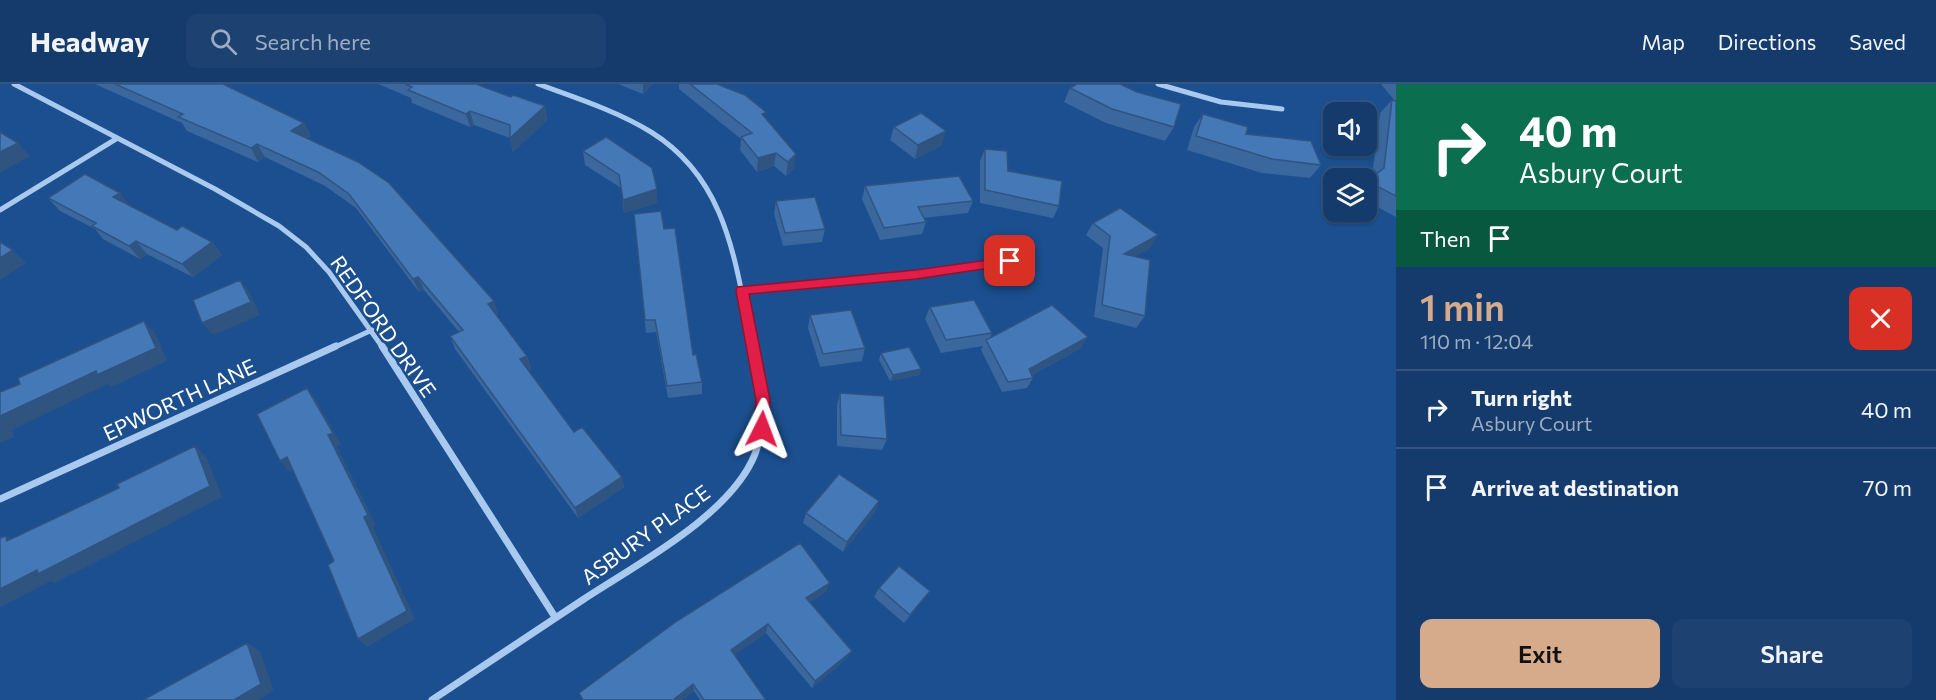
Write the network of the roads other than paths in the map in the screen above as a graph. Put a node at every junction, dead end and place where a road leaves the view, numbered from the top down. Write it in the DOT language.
graph roads {
  1 [pos="14,84"];
  2 [pos="538,84"];
  3 [pos="1158,84"];
  4 [pos="1281,109"];
  5 [pos="116,140"];
  6 [pos="0,210"];
  7 [pos="1010,261"];
  8 [pos="742,291"];
  9 [pos="372,330"];
  10 [pos="0,500"];
  11 [pos="555,617"];
  12 [pos="432,700"];
  1 -- 5 [label="street, REDFORD DRIVE"];
  2 -- 8 [label="street, ASBURY PLACE"];
  3 -- 4 [label="street"];
  5 -- 6 [label="street"];
  5 -- 9 [label="street, REDFORD DRIVE"];
  7 -- 8 [label="street"];
  8 -- 11 [label="street, ASBURY PLACE"];
  9 -- 10 [label="street, EPWORTH LANE"];
  9 -- 11 [label="street, REDFORD DRIVE"];
  11 -- 12 [label="street, ASBURY PLACE"];
}
